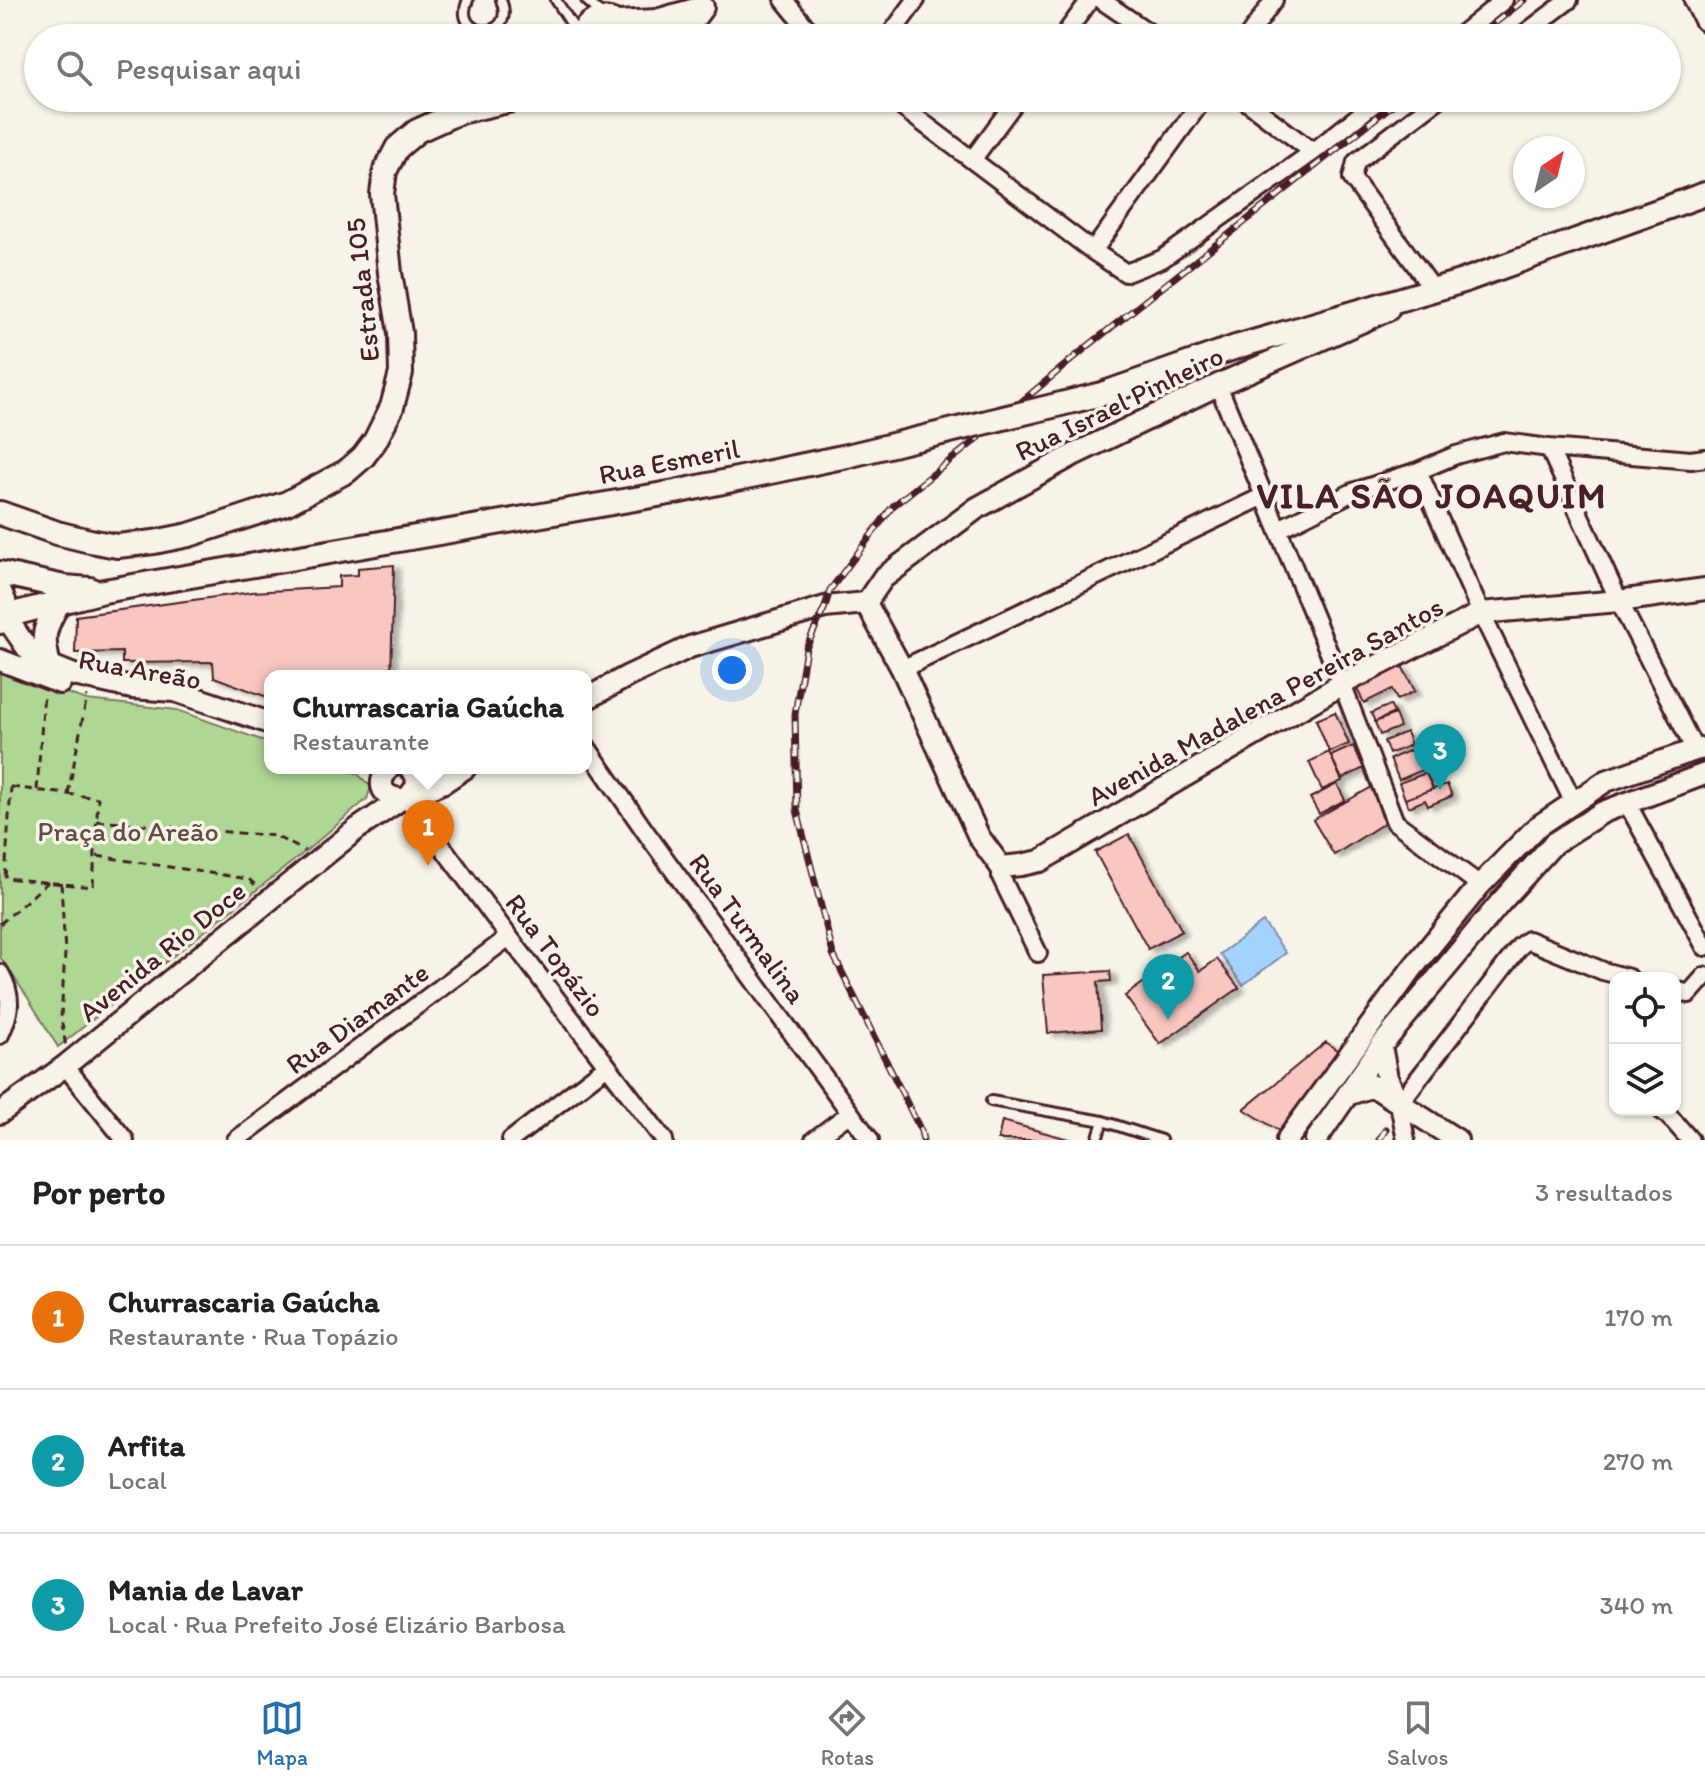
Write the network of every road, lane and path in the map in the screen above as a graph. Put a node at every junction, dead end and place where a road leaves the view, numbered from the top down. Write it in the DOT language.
graph roads {
  1 [pos="468,0"];
  2 [pos="501,0"];
  3 [pos="556,0"];
  4 [pos="586,0"];
  5 [pos="784,0"];
  6 [pos="916,0"];
  7 [pos="1090,0"];
  8 [pos="1101,0"];
  9 [pos="1274,0"];
  10 [pos="1504,0"];
  11 [pos="1569,0"];
  12 [pos="1695,0"];
  13 [pos="704,5"];
  14 [pos="1705,20"];
  15 [pos="471,24"];
  16 [pos="498,24"];
  17 [pos="572,24"];
  18 [pos="590,24"];
  19 [pos="609,24"];
  20 [pos="614,24"];
  21 [pos="637,24"];
  22 [pos="690,24"];
  23 [pos="804,24"];
  24 [pos="898,24"];
  25 [pos="1072,24"];
  26 [pos="1136,24"];
  27 [pos="1257,24"];
  28 [pos="1474,24"];
  29 [pos="1537,24"];
  30 [pos="459,112"];
  31 [pos="909,112"];
  32 [pos="1008,112"];
  33 [pos="1194,112"];
  34 [pos="1260,112"];
  35 [pos="1363,112"];
  36 [pos="1422,112"];
  37 [pos="1313,152"];
  38 [pos="972,160"];
  39 [pos="1705,194"];
  40 [pos="1093,251"];
  41 [pos="1433,289"];
  42 [pos="1218,385"];
  43 [pos="1549,448"];
  44 [pos="1705,458"];
  45 [pos="1418,471"];
  46 [pos="1264,496"];
  47 [pos="0,513"];
  48 [pos="1279,529"];
  49 [pos="0,573"];
  50 [pos="1705,589"];
  51 [pos="104,591"];
  52 [pos="0,592"];
  53 [pos="1619,601"];
  54 [pos="59,602"];
  55 [pos="866,603"];
  56 [pos="1481,613"];
  57 [pos="2,619"];
  58 [pos="0,660"];
  59 [pos="902,669"];
  60 [pos="47,672"];
  61 [pos="1342,684"];
  62 [pos="88,692"];
  63 [pos="592,696"];
  64 [pos="264,721"];
  65 [pos="264,729"];
  66 [pos="1700,749"];
  67 [pos="592,755"];
  68 [pos="415,774"];
  69 [pos="456,774"];
  70 [pos="1705,774"];
  71 [pos="384,778"];
  72 [pos="37,791"];
  73 [pos="68,794"];
  74 [pos="406,798"];
  75 [pos="1574,803"];
  76 [pos="1627,803"];
  77 [pos="0,813"];
  78 [pos="9,815"];
  79 [pos="97,821"];
  80 [pos="357,829"];
  81 [pos="9,840"];
  82 [pos="0,846"];
  83 [pos="95,856"];
  84 [pos="316,863"];
  85 [pos="1001,867"];
  86 [pos="49,881"];
  87 [pos="61,883"];
  88 [pos="1480,885"];
  89 [pos="270,900"];
  90 [pos="0,924"];
  91 [pos="509,937"];
  92 [pos="1705,947"];
  93 [pos="1038,953"];
  94 [pos="0,973"];
  95 [pos="1609,973"];
  96 [pos="1705,976"];
  97 [pos="1681,992"];
  98 [pos="0,1035"];
  99 [pos="1381,1046"];
  100 [pos="69,1062"];
  101 [pos="607,1066"];
  102 [pos="1347,1095"];
  103 [pos="991,1101"];
  104 [pos="1399,1104"];
  105 [pos="0,1113"];
  106 [pos="850,1113"];
  107 [pos="1669,1116"];
  108 [pos="1103,1121"];
  109 [pos="125,1140"];
  110 [pos="236,1140"];
  111 [pos="511,1140"];
  112 [pos="664,1140"];
  113 [pos="814,1140"];
  114 [pos="870,1140"];
  115 [pos="1097,1140"];
  116 [pos="1161,1140"];
  117 [pos="1287,1140"];
  118 [pos="1316,1140"];
  119 [pos="1406,1140"];
  120 [pos="1457,1140"];
  121 [pos="1690,1140"];
  1 -- 15 [label="lane"];
  2 -- 16 [label="lane"];
  3 -- 17 [label="lane"];
  4 -- 20 [label="lane"];
  5 -- 23 [label="street"];
  6 -- 24 [label="street"];
  7 -- 25 [label="street"];
  8 -- 26 [label="street"];
  9 -- 27 [label="street"];
  10 -- 28 [label="street"];
  11 -- 29 [label="street"];
  12 -- 14 [label="street"];
  13 -- 21 [label="main road"];
  13 -- 22 [label="main road"];
  18 -- 19 [label="main road"];
  30 -- 47 [label="main road, Estrada 105"];
  31 -- 38 [label="street"];
  32 -- 38 [label="street"];
  33 -- 40 [label="street"];
  34 -- 37 [label="street"];
  35 -- 37 [label="street"];
  36 -- 41 [label="street"];
  37 -- 40 [label="street"];
  38 -- 40 [label="street"];
  39 -- 41 [label="main road, Rua Israel Pinheiro"];
  41 -- 42 [label="street, Rua Israel Pinheiro"];
  41 -- 51 [label="main road, Rua Esmeril, bridge"];
  42 -- 46 [label="street"];
  42 -- 55 [label="street, Rua Israel Pinheiro"];
  43 -- 44 [label="street"];
  43 -- 45 [label="street"];
  43 -- 53 [label="street"];
  45 -- 48 [label="street"];
  45 -- 56 [label="street"];
  46 -- 48 [label="street"];
  46 -- 59 [label="street"];
  48 -- 61 [label="street"];
  49 -- 51 [label="main road"];
  50 -- 53 [label="street, Avenida Madalena Pereira Santos"];
  51 -- 54 [label="main road"];
  52 -- 57 [label="main road"];
  53 -- 56 [label="street, Avenida Madalena Pereira Santos"];
  53 -- 66 [label="street"];
  54 -- 57 [label="main road"];
  54 -- 60 [label="main road"];
  55 -- 59 [label="street"];
  55 -- 63 [label="street"];
  56 -- 61 [label="street, Avenida Madalena Pereira Santos"];
  56 -- 75 [label="street"];
  57 -- 60 [label="street"];
  58 -- 60 [label="street, Rua Areão"];
  59 -- 85 [label="street"];
  60 -- 62 [label="street, Rua Areão"];
  60 -- 64 [label="street, Rua Areão"];
  60 -- 72 [label="path"];
  61 -- 85 [label="street, Avenida Madalena Pereira Santos"];
  61 -- 88 [label="street"];
  62 -- 65 [label="street, Rua Areão"];
  62 -- 73 [label="path"];
  66 -- 75 [label="street"];
  67 -- 106 [label="street, Rua Turmalina"];
  68 -- 74 [label="street"];
  69 -- 74 [label="street"];
  70 -- 76 [label="street"];
  71 -- 74 [label="street"];
  71 -- 80 [label="street, Avenida Rio Doce"];
  72 -- 73 [label="path"];
  72 -- 78 [label="path"];
  73 -- 79 [label="path"];
  74 -- 80 [label="street, Avenida Rio Doce"];
  74 -- 91 [label="street, Rua Topázio"];
  75 -- 88 [label="street"];
  76 -- 92 [label="street"];
  76 -- 99 [label="street"];
  77 -- 78 [label="path"];
  78 -- 81 [label="path"];
  79 -- 83 [label="path"];
  79 -- 84 [label="path"];
  80 -- 84 [label="street, Avenida Rio Doce"];
  81 -- 82 [label="path"];
  81 -- 86 [label="path"];
  83 -- 87 [label="path"];
  83 -- 89 [label="path"];
  84 -- 89 [label="street, Avenida Rio Doce"];
  85 -- 93 [label="street"];
  86 -- 87 [label="path"];
  86 -- 90 [label="path"];
  87 -- 100 [label="path"];
  88 -- 117 [label="street"];
  89 -- 100 [label="street, Avenida Rio Doce"];
  91 -- 101 [label="street, Rua Topázio"];
  91 -- 110 [label="street, Rua Diamante"];
  94 -- 98 [label="street"];
  95 -- 104 [label="street"];
  96 -- 97 [label="street"];
  99 -- 102 [label="street"];
  99 -- 104 [label="street"];
  100 -- 105 [label="street, Avenida Rio Doce"];
  100 -- 109 [label="street"];
  101 -- 111 [label="street"];
  101 -- 112 [label="street, Rua Topázio"];
  102 -- 104 [label="street"];
  102 -- 118 [label="street"];
  103 -- 108 [label="lane"];
  104 -- 119 [label="street"];
  104 -- 120 [label="street"];
  106 -- 113 [label="street"];
  106 -- 114 [label="street, Rua Turmalina"];
  107 -- 121 [label="street"];
  108 -- 115 [label="lane"];
  108 -- 116 [label="lane"];
}
